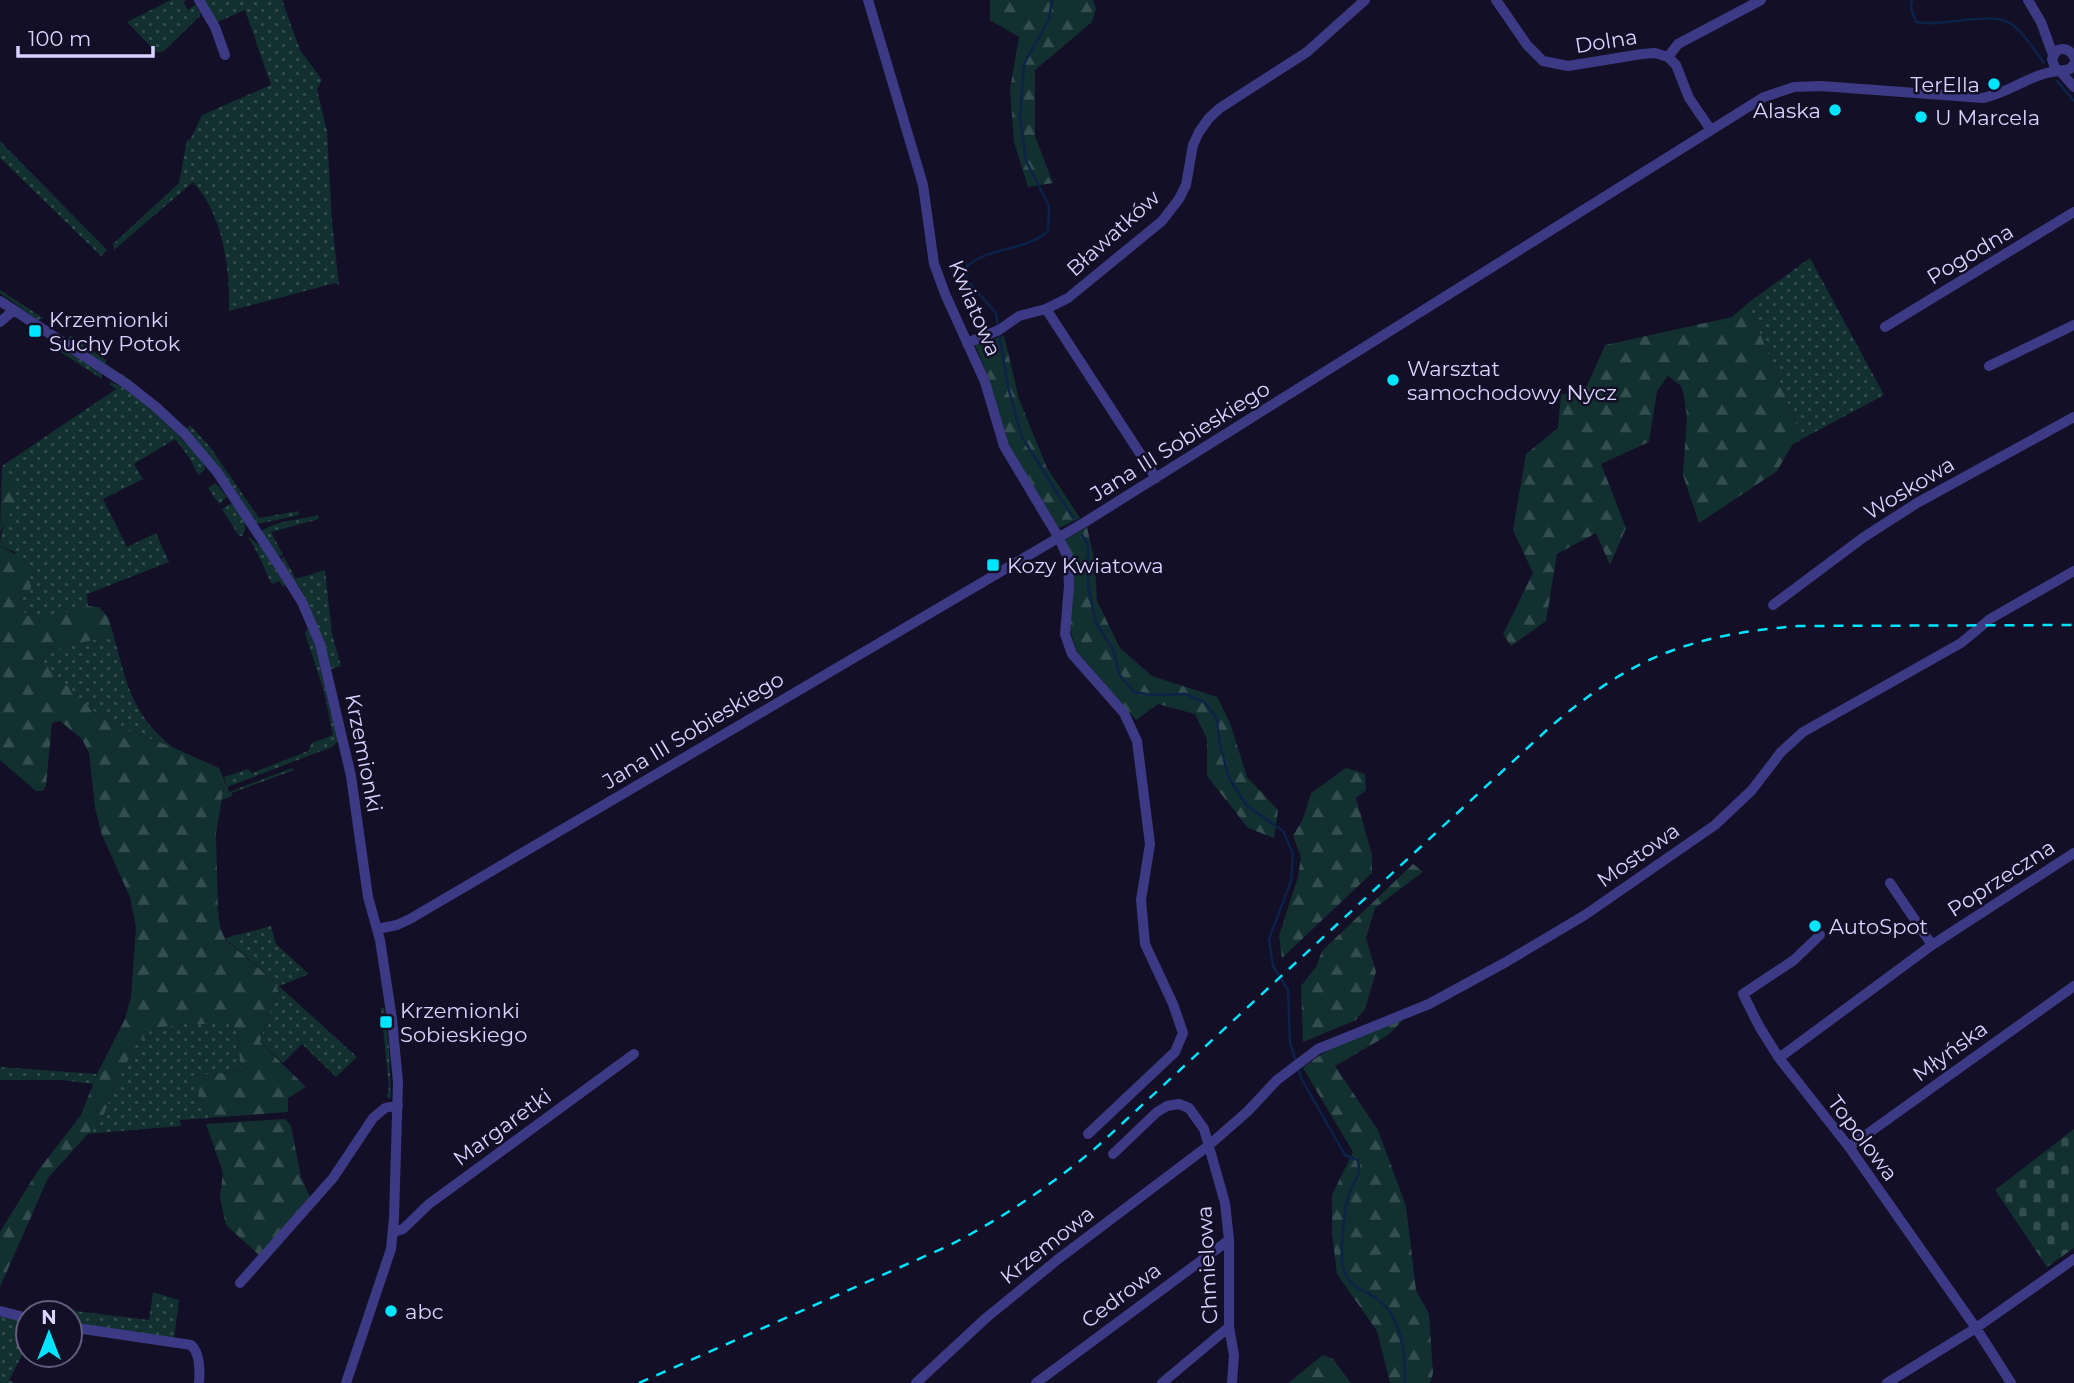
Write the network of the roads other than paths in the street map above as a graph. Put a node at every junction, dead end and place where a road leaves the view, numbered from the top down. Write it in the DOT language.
graph roads {
  1 [pos="199,0"];
  2 [pos="868,0"];
  3 [pos="1365,0"];
  4 [pos="1496,0"];
  5 [pos="1761,0"];
  6 [pos="2028,0"];
  7 [pos="2041,22"];
  8 [pos="2070,50"];
  9 [pos="225,55"];
  10 [pos="2053,56"];
  11 [pos="1668,57"];
  12 [pos="2074,64"];
  13 [pos="2060,71"];
  14 [pos="2023,84"];
  15 [pos="2074,85"];
  16 [pos="1711,130"];
  17 [pos="2074,212"];
  18 [pos="0,301"];
  19 [pos="1046,309"];
  20 [pos="14,310"];
  21 [pos="0,322"];
  22 [pos="2074,325"];
  23 [pos="1885,327"];
  24 [pos="967,343"];
  25 [pos="1989,366"];
  26 [pos="2074,417"];
  27 [pos="1156,478"];
  28 [pos="1059,538"];
  29 [pos="2074,572"];
  30 [pos="1773,605"];
  31 [pos="2074,853"];
  32 [pos="1890,883"];
  33 [pos="377,929"];
  34 [pos="1820,935"];
  35 [pos="1932,945"];
  36 [pos="2074,986"];
  37 [pos="634,1054"];
  38 [pos="1779,1058"];
  39 [pos="398,1105"];
  40 [pos="1088,1133"];
  41 [pos="1208,1146"];
  42 [pos="1849,1147"];
  43 [pos="1113,1154"];
  44 [pos="394,1232"];
  45 [pos="1229,1240"];
  46 [pos="2074,1259"];
  47 [pos="240,1283"];
  48 [pos="1229,1327"];
  49 [pos="1976,1328"];
  50 [pos="84,1329"];
  51 [pos="199,1383"];
  52 [pos="346,1383"];
  53 [pos="916,1383"];
  54 [pos="1036,1383"];
  55 [pos="1162,1383"];
  56 [pos="1232,1383"];
  57 [pos="1887,1383"];
  58 [pos="2011,1383"];
  1 -- 9 [label="street"];
  2 -- 24 [label="street, Kwiatowa"];
  3 -- 19 [label="street, Bławatków"];
  4 -- 11 [label="street, Dolna"];
  5 -- 11 [label="street"];
  6 -- 7 [label="street"];
  7 -- 8 [label="street"];
  7 -- 10 [label="street"];
  8 -- 10 [label="street, Jana III Sobieskiego"];
  10 -- 13 [label="street"];
  10 -- 14 [label="street, Jana III Sobieskiego"];
  11 -- 16 [label="street, Dolna"];
  12 -- 13 [label="street, Jana III Sobieskiego"];
  12 -- 15 [label="street"];
  13 -- 14 [label="street, Jana III Sobieskiego"];
  13 -- 15 [label="street"];
  14 -- 16 [label="street, Jana III Sobieskiego"];
  16 -- 27 [label="street, Jana III Sobieskiego"];
  17 -- 23 [label="street, Pogodna"];
  18 -- 20 [label="street, Krzemionki"];
  19 -- 24 [label="street, Bławatków"];
  19 -- 27 [label="street"];
  20 -- 21 [label="street"];
  20 -- 33 [label="street, Krzemionki"];
  22 -- 25 [label="street"];
  24 -- 28 [label="street, Kwiatowa"];
  26 -- 30 [label="street, Woskowa"];
  27 -- 28 [label="street, Jana III Sobieskiego"];
  28 -- 33 [label="street, Jana III Sobieskiego"];
  28 -- 40 [label="street, Kwiatowa"];
  29 -- 41 [label="street, Mostowa"];
  31 -- 35 [label="street, Poprzeczna"];
  32 -- 35 [label="street"];
  33 -- 39 [label="street, Krzemionki"];
  34 -- 38 [label="street, Topolowa"];
  35 -- 38 [label="street, Poprzeczna"];
  36 -- 42 [label="street, Młyńska"];
  37 -- 44 [label="street, Margaretki"];
  38 -- 42 [label="street, Topolowa"];
  39 -- 44 [label="street, Krzemionki"];
  39 -- 47 [label="street"];
  41 -- 43 [label="street, Chmielowa"];
  41 -- 45 [label="street, Chmielowa"];
  41 -- 53 [label="street, Krzemowa"];
  42 -- 49 [label="street, Topolowa"];
  44 -- 52 [label="street, Krzemionki"];
  45 -- 48 [label="street, Chmielowa"];
  45 -- 54 [label="street, Cedrowa"];
  46 -- 49 [label="street"];
  48 -- 55 [label="street"];
  48 -- 56 [label="street, Chmielowa"];
  49 -- 57 [label="street"];
  49 -- 58 [label="street, Topolowa"];
  50 -- 51 [label="street"];
}
